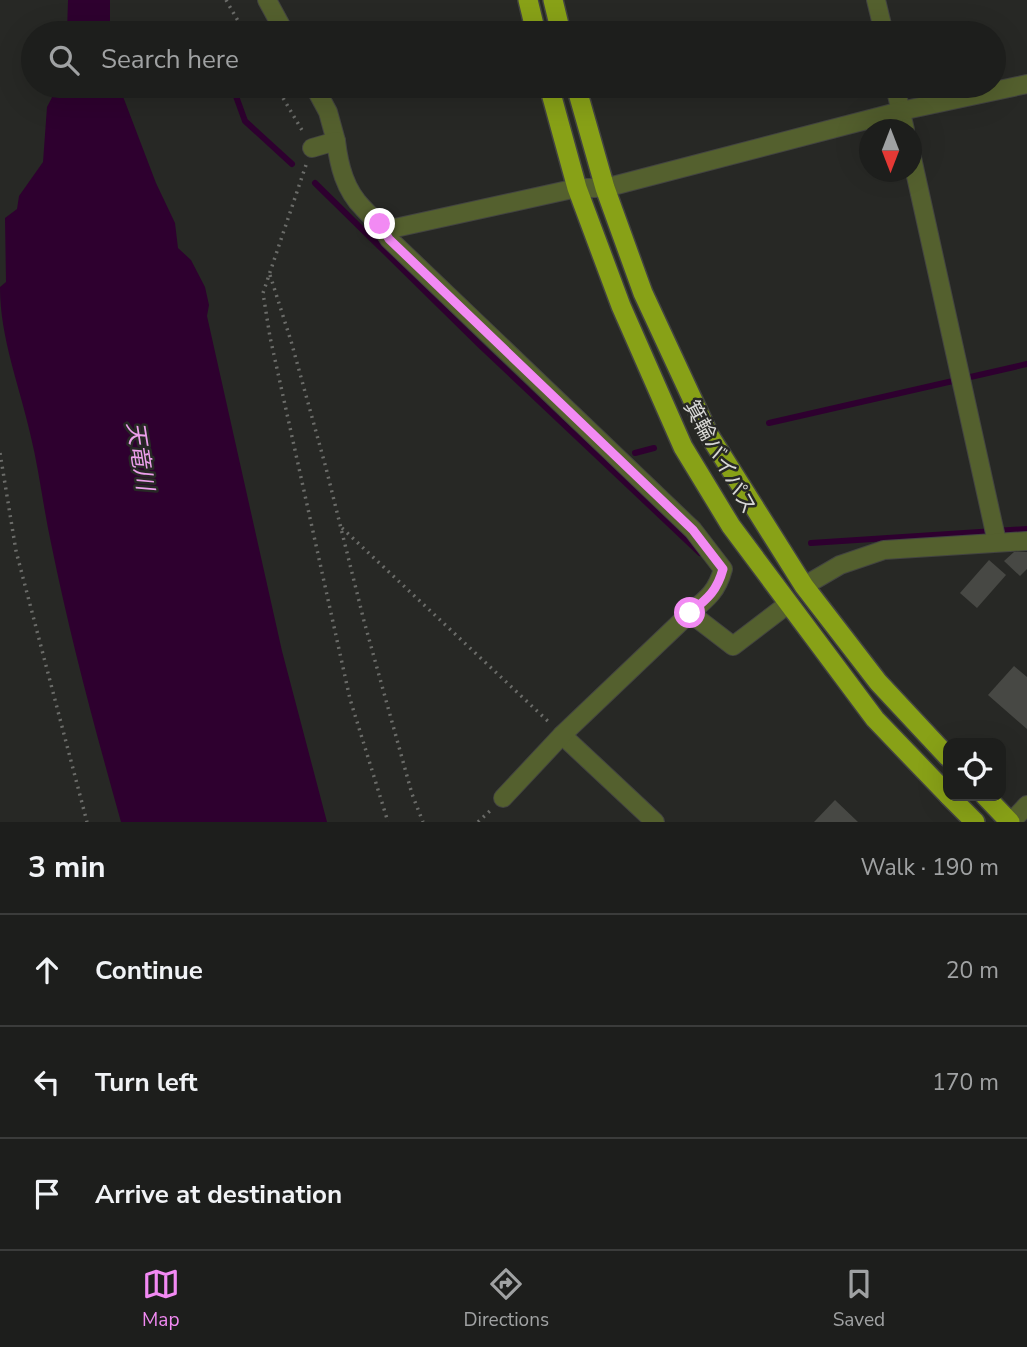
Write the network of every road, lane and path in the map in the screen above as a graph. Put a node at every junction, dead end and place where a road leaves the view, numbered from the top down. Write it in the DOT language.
graph roads {
  1 [pos="226,0"];
  2 [pos="267,0"];
  3 [pos="528,0"];
  4 [pos="553,0"];
  5 [pos="876,0"];
  6 [pos="239,21"];
  7 [pos="278,21"];
  8 [pos="533,21"];
  9 [pos="558,21"];
  10 [pos="881,21"];
  11 [pos="1027,85"];
  12 [pos="1006,89"];
  13 [pos="283,98"];
  14 [pos="320,98"];
  15 [pos="553,98"];
  16 [pos="579,98"];
  17 [pos="898,98"];
  18 [pos="964,98"];
  19 [pos="901,111"];
  20 [pos="903,119"];
  21 [pos="336,141"];
  22 [pos="312,148"];
  23 [pos="917,182"];
  24 [pos="577,188"];
  25 [pos="605,188"];
  26 [pos="380,224"];
  27 [pos="270,275"];
  28 [pos="0,453"];
  29 [pos="340,526"];
  30 [pos="995,534"];
  31 [pos="1027,541"];
  32 [pos="804,586"];
  33 [pos="788,604"];
  34 [pos="690,613"];
  35 [pos="562,735"];
  36 [pos="943,752"];
  37 [pos="943,789"];
  38 [pos="502,798"];
  39 [pos="955,801"];
  40 [pos="990,801"];
  41 [pos="1027,805"];
  42 [pos="87,822"];
  43 [pos="388,822"];
  44 [pos="423,822"];
  45 [pos="655,822"];
  46 [pos="975,822"];
  47 [pos="1010,822"];
  1 -- 6 [label="path"];
  2 -- 7 [label="street"];
  3 -- 8 [label="highway"];
  4 -- 9 [label="highway"];
  5 -- 10 [label="street"];
  11 -- 12 [label="street"];
  13 -- 22 [label="path"];
  14 -- 21 [label="street"];
  15 -- 24 [label="highway, 箕輪バイパス"];
  16 -- 25 [label="highway, 箕輪バイパス"];
  17 -- 19 [label="street"];
  18 -- 19 [label="street"];
  19 -- 20 [label="street"];
  19 -- 25 [label="street"];
  21 -- 22 [label="street"];
  21 -- 26 [label="street"];
  22 -- 27 [label="path"];
  23 -- 30 [label="street"];
  24 -- 25 [label="street"];
  24 -- 26 [label="street"];
  24 -- 33 [label="highway, 箕輪バイパス"];
  25 -- 32 [label="highway, 箕輪バイパス"];
  26 -- 34 [label="street"];
  27 -- 29 [label="path"];
  27 -- 43 [label="path"];
  28 -- 42 [label="path"];
  29 -- 35 [label="path"];
  29 -- 44 [label="path"];
  30 -- 31 [label="street"];
  30 -- 32 [label="street"];
  32 -- 36 [label="highway, 箕輪バイパス"];
  33 -- 34 [label="street"];
  33 -- 37 [label="highway, 箕輪バイパス"];
  34 -- 35 [label="street"];
  35 -- 38 [label="street"];
  35 -- 45 [label="street"];
  39 -- 46 [label="highway, 箕輪バイパス"];
  40 -- 47 [label="highway"];
  41 -- 47 [label="street"];
}
